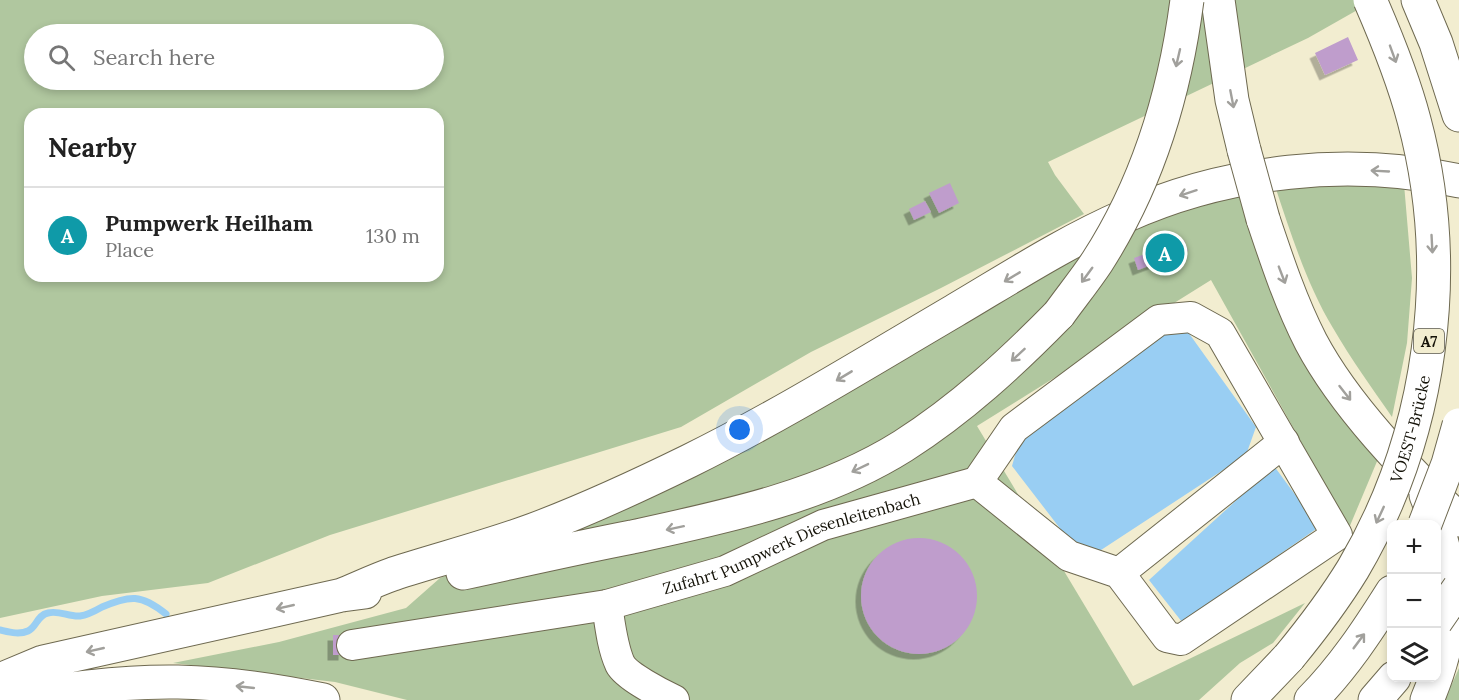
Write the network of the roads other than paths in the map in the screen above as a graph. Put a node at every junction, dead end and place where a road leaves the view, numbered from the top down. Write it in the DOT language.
graph roads {
  1 [pos="1187,0"];
  2 [pos="1218,0"];
  3 [pos="1370,0"];
  4 [pos="1418,0"];
  5 [pos="1438,0"];
  6 [pos="1459,41"];
  7 [pos="1459,116"];
  8 [pos="1459,181"];
  9 [pos="1459,425"];
  10 [pos="1284,442"];
  11 [pos="977,482"];
  12 [pos="1420,482"];
  13 [pos="1427,520"];
  14 [pos="1459,520"];
  15 [pos="1119,573"];
  16 [pos="1459,588"];
  17 [pos="342,595"];
  18 [pos="1387,600"];
  19 [pos="607,604"];
  20 [pos="1441,615"];
  21 [pos="352,645"];
  22 [pos="0,680"];
  23 [pos="1390,682"];
  24 [pos="1317,694"];
  25 [pos="0,700"];
  26 [pos="323,700"];
  27 [pos="674,700"];
  28 [pos="1248,700"];
  29 [pos="1374,700"];
  30 [pos="1427,700"];
  1 -- 17 [label="highway, one-way, bridge"];
  2 -- 12 [label="highway, one-way, bridge"];
  3 -- 28 [label="highway, VOEST-Brücke / A7, one-way, bridge"];
  4 -- 7 [label="highway"];
  5 -- 6 [label="highway"];
  8 -- 17 [label="highway, one-way"];
  9 -- 13 [label="highway, bridge"];
  10 -- 11 [label="lane"];
  10 -- 15 [label="lane"];
  10 -- 15 [label="lane"];
  11 -- 15 [label="lane"];
  11 -- 19 [label="lane, Zufahrt Pumpwerk Diesenleitenbach"];
  12 -- 14 [label="highway"];
  12 -- 30 [label="highway"];
  16 -- 20 [label="highway, bridge"];
  17 -- 22 [label="highway, one-way"];
  24 -- 18 [label="highway, one-way"];
  19 -- 21 [label="lane, Zufahrt Pumpwerk Diesenleitenbach"];
  19 -- 27 [label="lane"];
  23 -- 29 [label="highway"];
  26 -- 25 [label="highway, one-way"];
}
